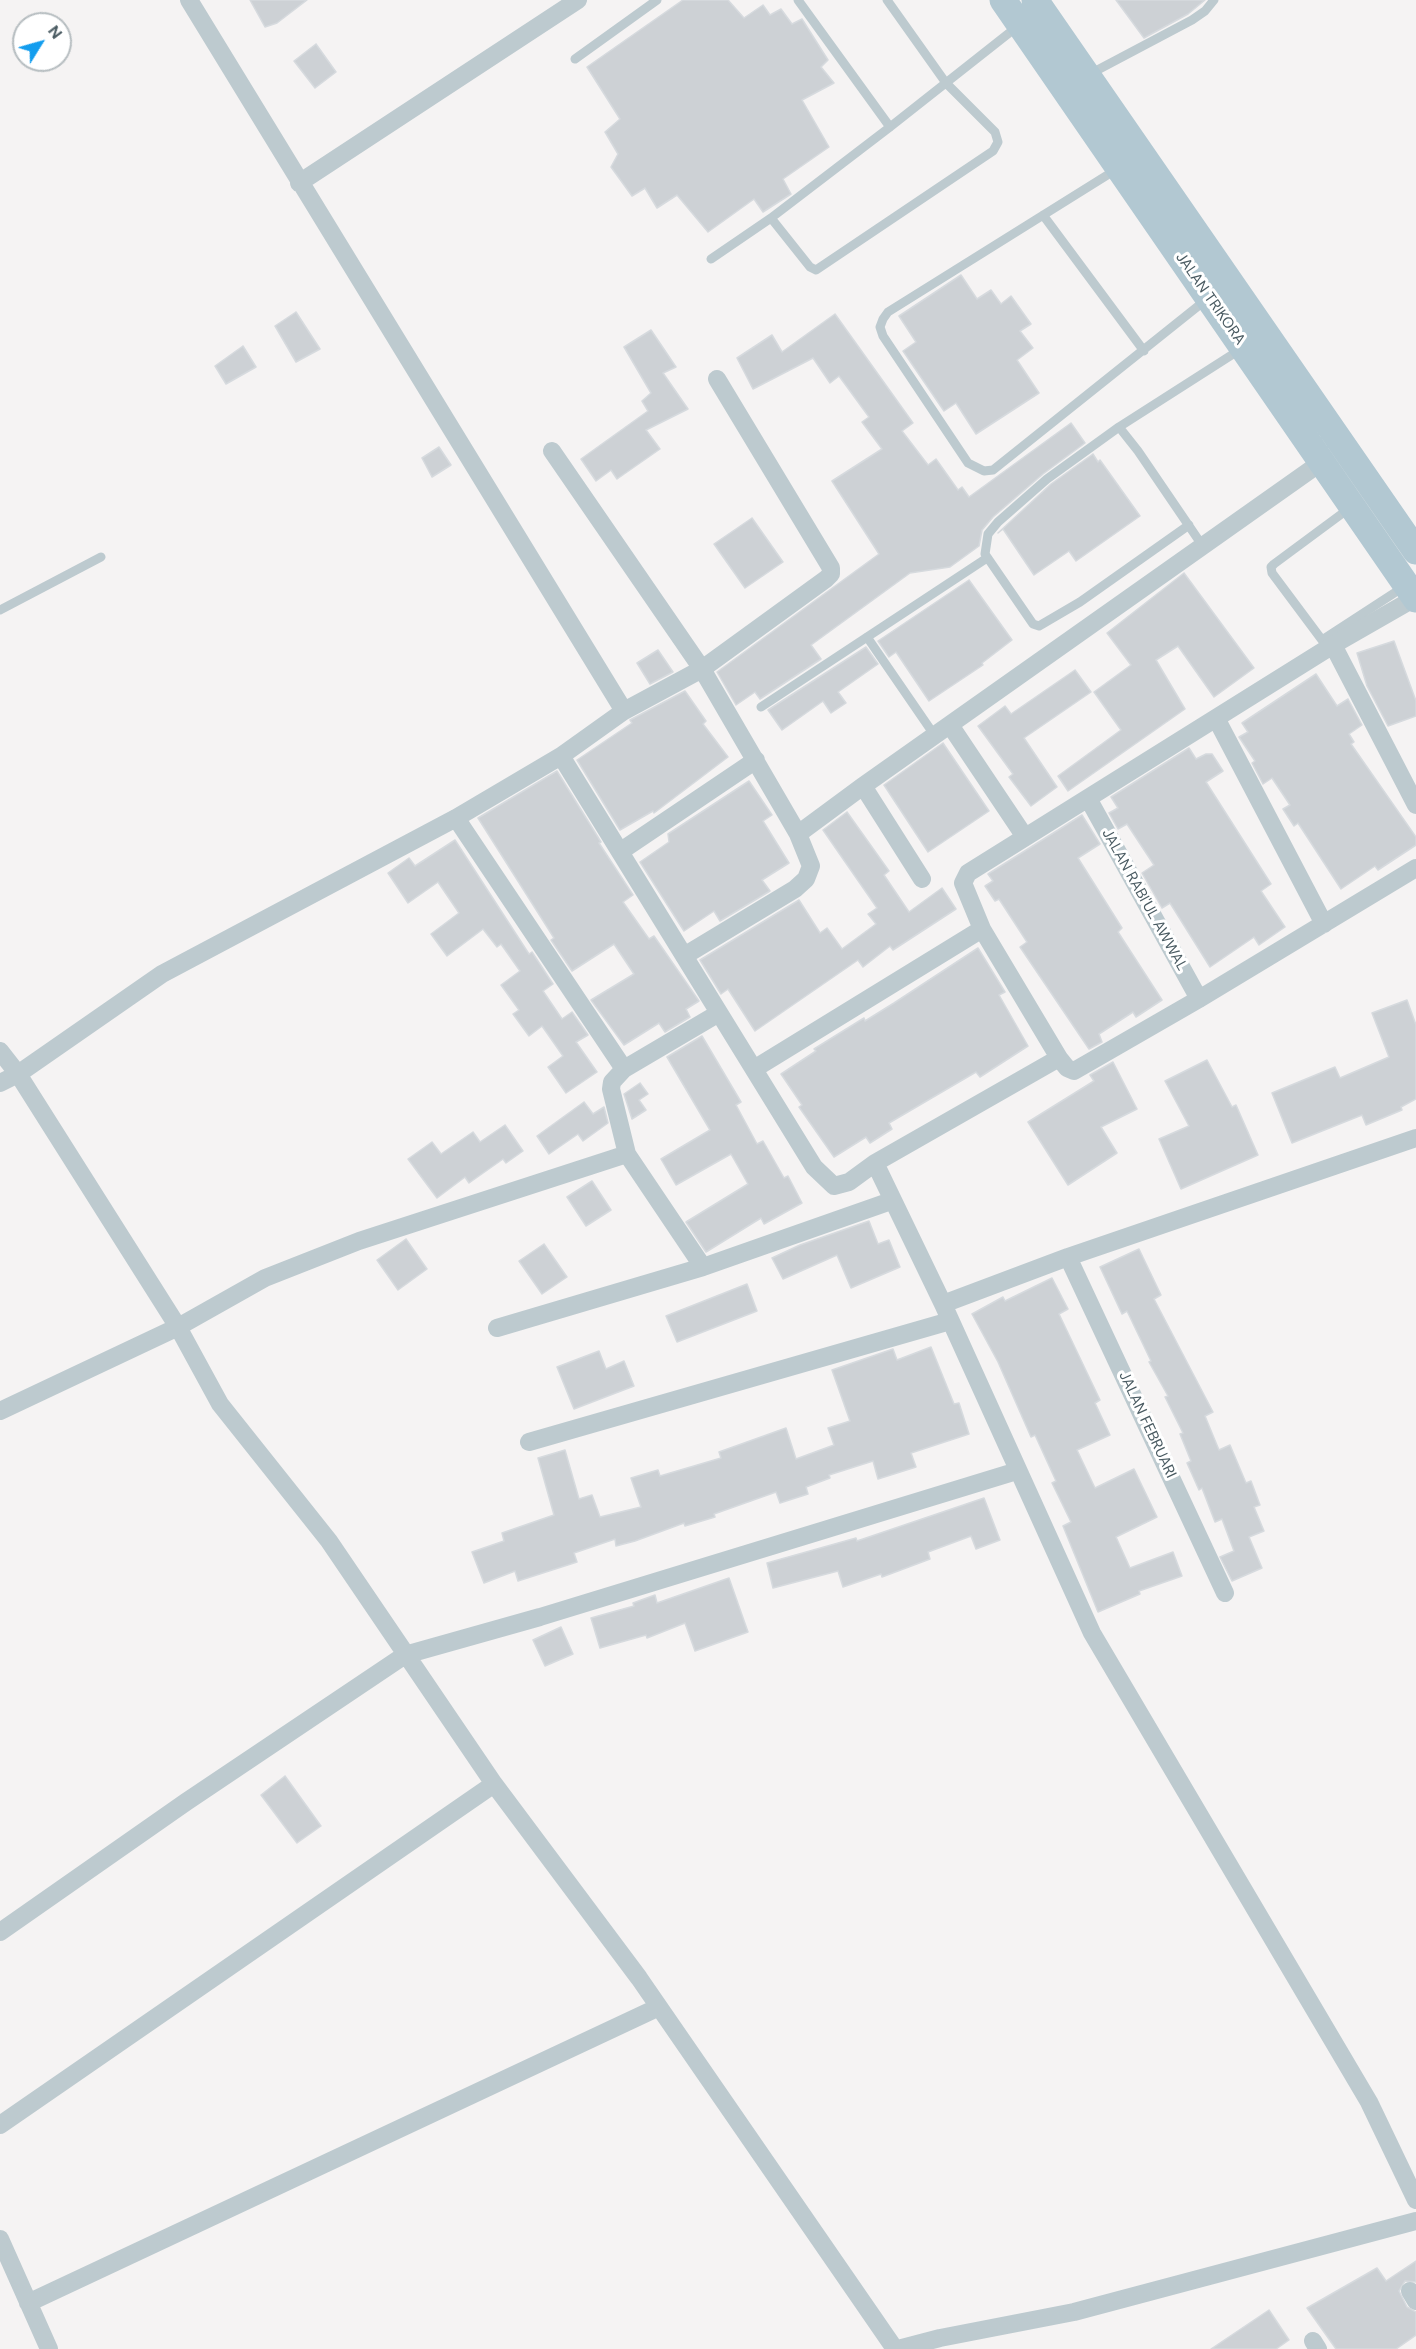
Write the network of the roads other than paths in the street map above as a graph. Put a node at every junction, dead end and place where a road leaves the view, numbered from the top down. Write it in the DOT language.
graph roads {
  1 [pos="189,0"];
  2 [pos="578,0"];
  3 [pos="657,0"];
  4 [pos="798,0"];
  5 [pos="888,0"];
  6 [pos="1002,0"];
  7 [pos="1035,0"];
  8 [pos="1214,0"];
  9 [pos="1020,24"];
  10 [pos="575,59"];
  11 [pos="1086,76"];
  12 [pos="946,83"];
  13 [pos="890,128"];
  14 [pos="1130,162"];
  15 [pos="299,183"];
  16 [pos="1043,215"];
  17 [pos="771,218"];
  18 [pos="711,259"];
  19 [pos="1209,298"];
  20 [pos="1244,347"];
  21 [pos="1144,351"];
  22 [pos="717,379"];
  23 [pos="1119,427"];
  24 [pos="552,451"];
  25 [pos="1323,461"];
  26 [pos="1353,506"];
  27 [pos="1189,525"];
  28 [pos="1202,545"];
  29 [pos="1416,551"];
  30 [pos="101,557"];
  31 [pos="987,558"];
  32 [pos="1413,594"];
  33 [pos="0,610"];
  34 [pos="867,637"];
  35 [pos="1333,645"];
  36 [pos="702,669"];
  37 [pos="761,706"];
  38 [pos="624,711"];
  39 [pos="1217,720"];
  40 [pos="950,725"];
  41 [pos="934,735"];
  42 [pos="561,756"];
  43 [pos="756,760"];
  44 [pos="862,786"];
  45 [pos="1089,800"];
  46 [pos="1416,805"];
  47 [pos="456,819"];
  48 [pos="1021,831"];
  49 [pos="798,834"];
  50 [pos="621,851"];
  51 [pos="1416,868"];
  52 [pos="922,879"];
  53 [pos="1324,924"];
  54 [pos="982,929"];
  55 [pos="684,956"];
  56 [pos="1199,999"];
  57 [pos="719,1013"];
  58 [pos="0,1051"];
  59 [pos="1059,1058"];
  60 [pos="624,1069"];
  61 [pos="754,1069"];
  62 [pos="18,1074"];
  63 [pos="0,1083"];
  64 [pos="1416,1138"];
  65 [pos="627,1154"];
  66 [pos="874,1163"];
  67 [pos="891,1201"];
  68 [pos="1068,1257"];
  69 [pos="703,1267"];
  70 [pos="942,1304"];
  71 [pos="950,1321"];
  72 [pos="178,1327"];
  73 [pos="497,1328"];
  74 [pos="0,1411"];
  75 [pos="529,1442"];
  76 [pos="1017,1471"];
  77 [pos="1225,1593"];
  78 [pos="405,1655"];
  79 [pos="494,1784"];
  80 [pos="0,1932"];
  81 [pos="659,2007"];
  82 [pos="0,2126"];
  83 [pos="1416,2200"];
  84 [pos="1416,2221"];
  85 [pos="0,2240"];
  86 [pos="28,2303"];
  87 [pos="49,2349"];
  88 [pos="897,2349"];
  1 -- 15 [label="street"];
  2 -- 15 [label="street"];
  3 -- 10 [label="lane"];
  4 -- 13 [label="lane"];
  5 -- 12 [label="lane"];
  6 -- 9 [label="main road, JALAN TRIKORA"];
  7 -- 11 [label="main road, JALAN TRIKORA"];
  8 -- 11 [label="lane"];
  9 -- 12 [label="lane"];
  9 -- 14 [label="main road, JALAN TRIKORA"];
  11 -- 14 [label="main road, JALAN TRIKORA"];
  12 -- 13 [label="lane"];
  12 -- 17 [label="lane"];
  13 -- 17 [label="lane"];
  14 -- 16 [label="lane"];
  14 -- 19 [label="main road, JALAN TRIKORA"];
  14 -- 29 [label="main road, JALAN TRIKORA"];
  15 -- 38 [label="street"];
  16 -- 21 [label="lane"];
  16 -- 21 [label="lane"];
  17 -- 18 [label="lane"];
  19 -- 20 [label="main road, JALAN TRIKORA"];
  19 -- 21 [label="lane"];
  20 -- 23 [label="lane"];
  20 -- 25 [label="main road, JALAN TRIKORA"];
  22 -- 36 [label="street"];
  23 -- 27 [label="lane"];
  23 -- 31 [label="lane"];
  24 -- 36 [label="street"];
  25 -- 26 [label="main road, JALAN TRIKORA"];
  25 -- 28 [label="street"];
  26 -- 32 [label="main road, JALAN TRIKORA"];
  26 -- 32 [label="lane"];
  27 -- 28 [label="lane"];
  27 -- 31 [label="lane"];
  28 -- 40 [label="street"];
  30 -- 33 [label="lane"];
  31 -- 34 [label="lane"];
  32 -- 35 [label="street"];
  34 -- 37 [label="lane"];
  34 -- 41 [label="lane"];
  35 -- 39 [label="street"];
  35 -- 46 [label="street"];
  36 -- 38 [label="street"];
  36 -- 43 [label="street"];
  38 -- 42 [label="street"];
  39 -- 45 [label="street"];
  39 -- 53 [label="street"];
  40 -- 41 [label="street"];
  40 -- 48 [label="street"];
  41 -- 44 [label="street"];
  42 -- 47 [label="street"];
  42 -- 50 [label="street"];
  43 -- 49 [label="street"];
  43 -- 50 [label="street"];
  44 -- 49 [label="street"];
  44 -- 52 [label="street"];
  45 -- 54 [label="street"];
  45 -- 56 [label="street, JALAN RABI'UL AWWAL"];
  47 -- 60 [label="street"];
  47 -- 62 [label="street"];
  49 -- 55 [label="street"];
  50 -- 55 [label="street"];
  51 -- 53 [label="street"];
  53 -- 56 [label="street"];
  54 -- 59 [label="street"];
  54 -- 61 [label="street"];
  55 -- 57 [label="street"];
  56 -- 59 [label="street"];
  57 -- 60 [label="street"];
  57 -- 61 [label="street"];
  58 -- 62 [label="street"];
  59 -- 66 [label="street"];
  60 -- 65 [label="street"];
  61 -- 66 [label="street"];
  62 -- 63 [label="street"];
  62 -- 72 [label="street"];
  64 -- 68 [label="street"];
  65 -- 69 [label="street"];
  65 -- 72 [label="street"];
  66 -- 67 [label="street"];
  67 -- 69 [label="street"];
  67 -- 70 [label="street"];
  68 -- 70 [label="street"];
  68 -- 77 [label="street, JALAN FEBRUARI"];
  69 -- 73 [label="street"];
  70 -- 71 [label="street"];
  71 -- 75 [label="street"];
  71 -- 76 [label="street"];
  72 -- 74 [label="street"];
  72 -- 78 [label="street"];
  76 -- 78 [label="street"];
  76 -- 83 [label="street"];
  78 -- 79 [label="street"];
  78 -- 80 [label="street"];
  79 -- 81 [label="street"];
  79 -- 82 [label="street"];
  81 -- 86 [label="street"];
  81 -- 88 [label="street"];
  84 -- 88 [label="street"];
  85 -- 86 [label="street"];
  86 -- 87 [label="street"];
}
